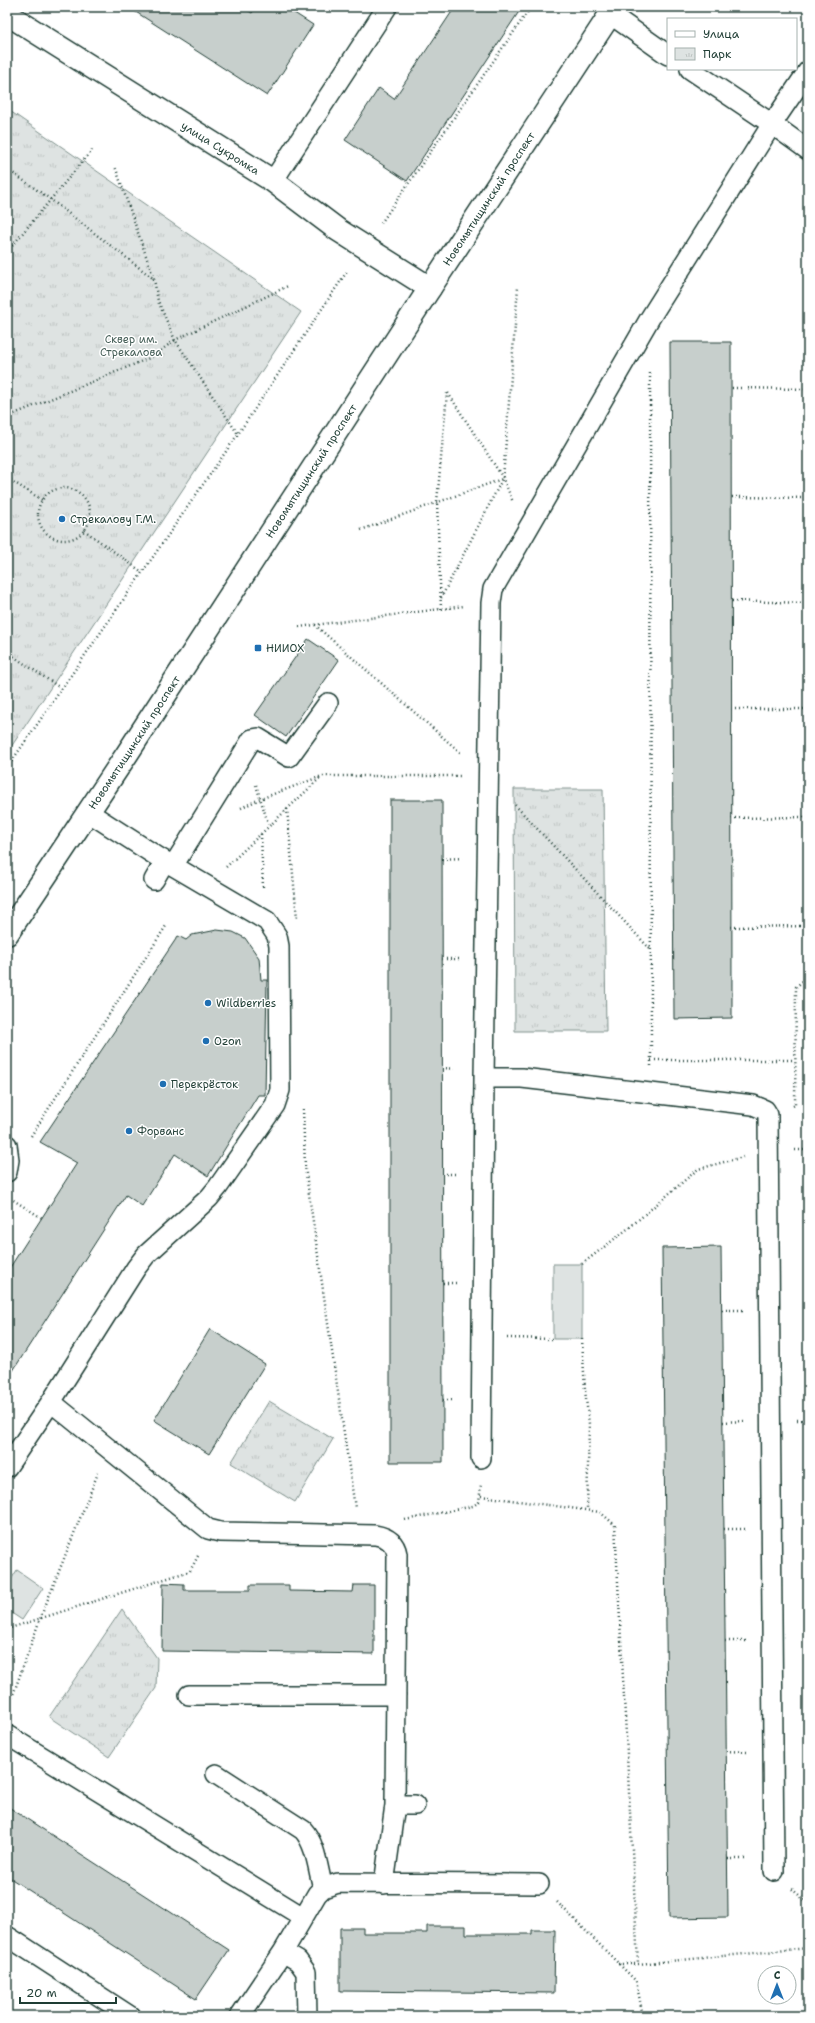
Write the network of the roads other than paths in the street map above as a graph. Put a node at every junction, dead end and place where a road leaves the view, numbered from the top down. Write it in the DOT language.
graph roads {
  1 [pos="380,10"];
  2 [pos="613,11"];
  3 [pos="7,14"];
  4 [pos="667,54"];
  5 [pos="691,70"];
  6 [pos="808,71"];
  7 [pos="772,124"];
  8 [pos="808,150"];
  9 [pos="273,181"];
  10 [pos="430,288"];
  11 [pos="328,703"];
  12 [pos="88,812"];
  13 [pos="169,864"];
  14 [pos="154,880"];
  15 [pos="7,934"];
  16 [pos="484,1078"];
  17 [pos="7,1145"];
  18 [pos="8,1170"];
  19 [pos="51,1402"];
  20 [pos="481,1458"];
  21 [pos="7,1467"];
  22 [pos="189,1695"];
  23 [pos="396,1695"];
  24 [pos="7,1735"];
  25 [pos="216,1774"];
  26 [pos="395,1805"];
  27 [pos="415,1805"];
  28 [pos="774,1871"];
  29 [pos="384,1884"];
  30 [pos="539,1884"];
  31 [pos="323,1888"];
  32 [pos="303,1917"];
  33 [pos="7,1936"];
  34 [pos="283,1952"];
  35 [pos="130,2016"];
  36 [pos="240,2016"];
  37 [pos="307,2016"];
  1 -- 9 [label="lane"];
  2 -- 4 [label="lane"];
  2 -- 10 [label="main road, Новомытищинский проспект"];
  3 -- 9 [label="main road, улица Сукромка"];
  5 -- 7 [label="lane"];
  6 -- 7 [label="lane"];
  7 -- 8 [label="lane"];
  7 -- 16 [label="lane"];
  9 -- 10 [label="main road, улица Сукромка"];
  10 -- 12 [label="main road, Новомытищинский проспект"];
  11 -- 13 [label="lane"];
  12 -- 13 [label="lane"];
  12 -- 15 [label="main road, Новомытищинский проспект"];
  13 -- 14 [label="lane"];
  13 -- 19 [label="lane"];
  16 -- 20 [label="lane"];
  16 -- 28 [label="lane"];
  17 -- 18 [label="lane"];
  19 -- 21 [label="lane"];
  19 -- 23 [label="lane"];
  22 -- 23 [label="lane"];
  23 -- 26 [label="lane"];
  24 -- 32 [label="lane"];
  25 -- 31 [label="lane"];
  26 -- 27 [label="lane"];
  26 -- 29 [label="lane"];
  29 -- 30 [label="lane"];
  29 -- 31 [label="lane"];
  31 -- 32 [label="lane"];
  32 -- 34 [label="lane"];
  33 -- 35 [label="lane"];
  34 -- 36 [label="lane"];
  34 -- 37 [label="lane"];
}
